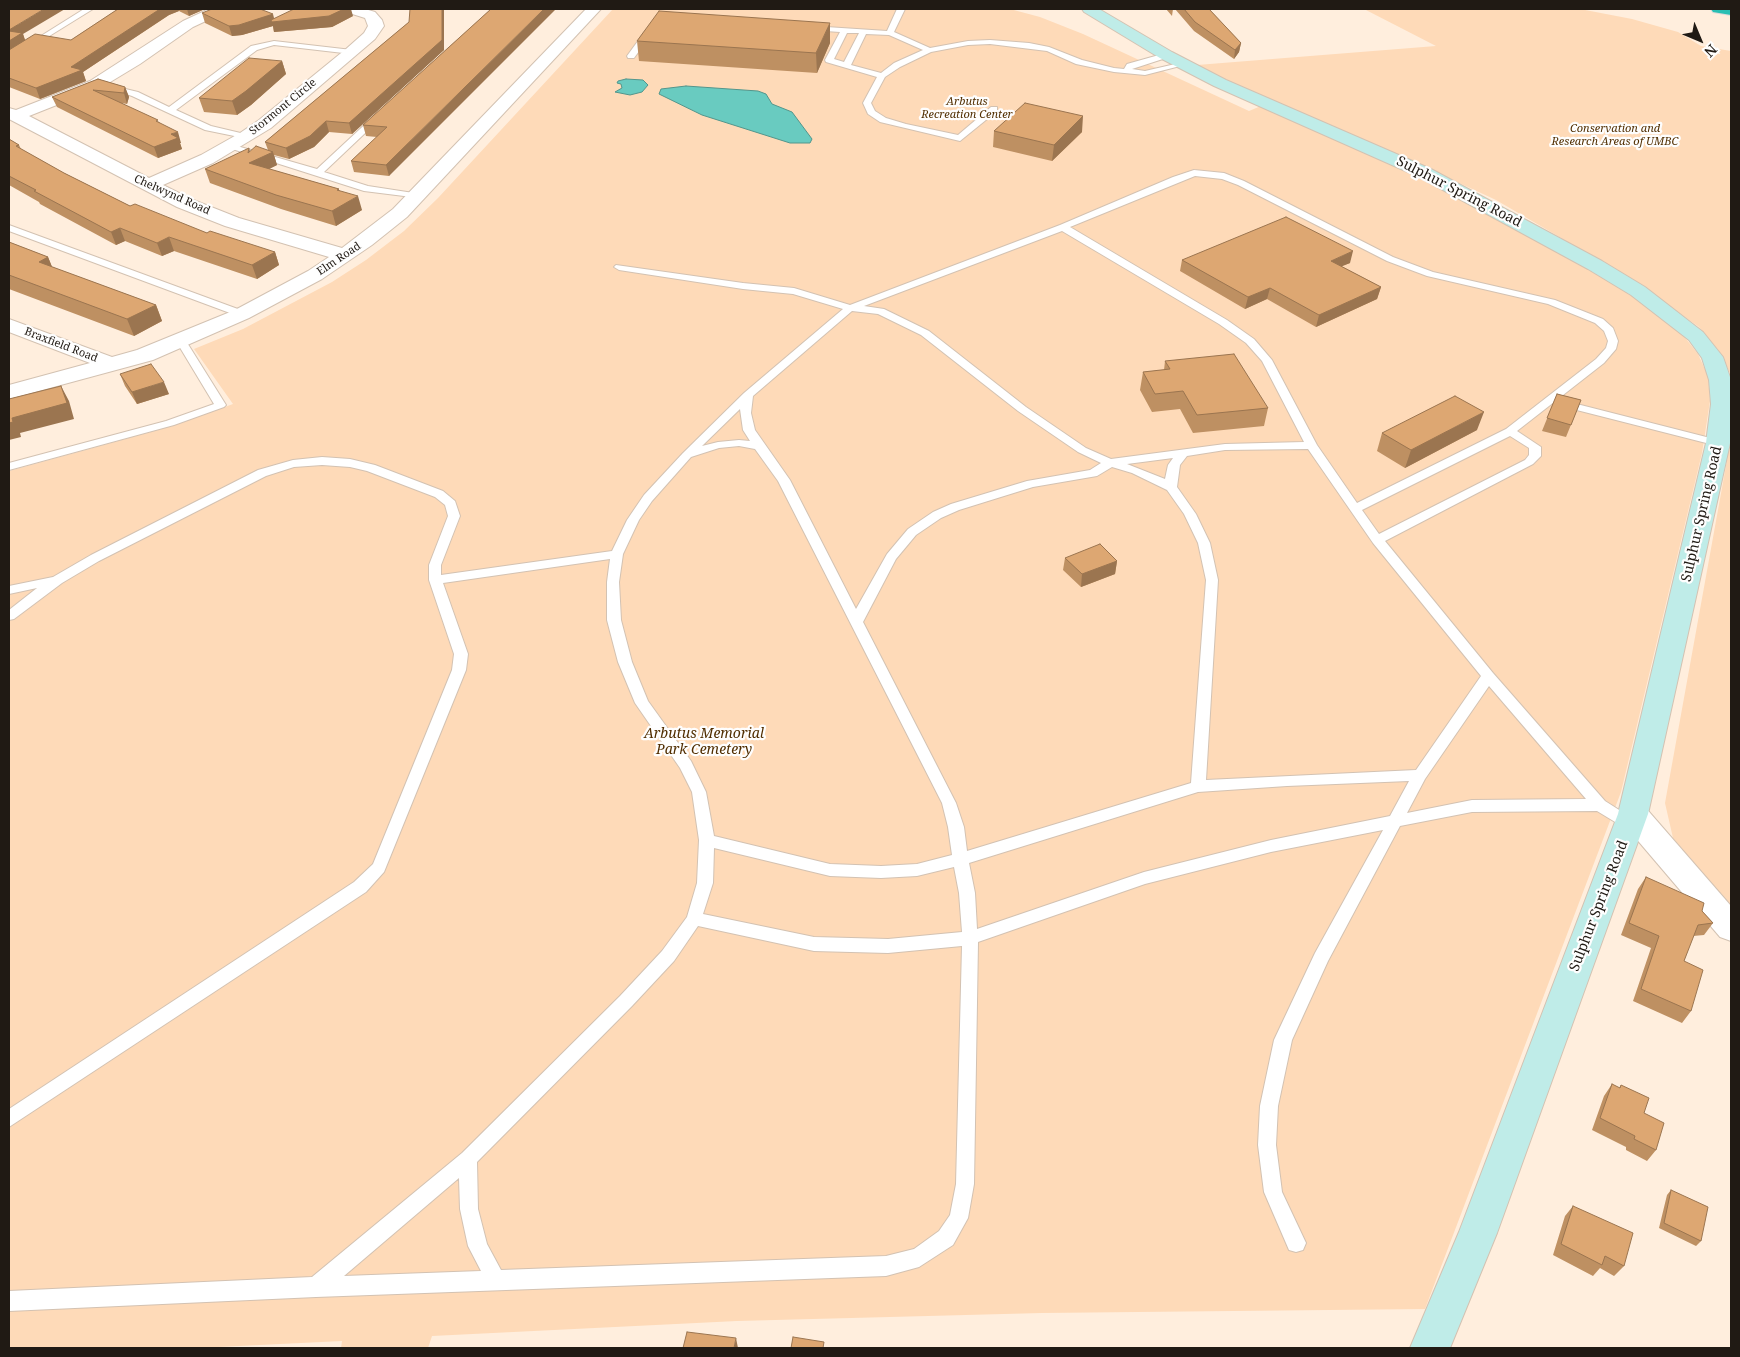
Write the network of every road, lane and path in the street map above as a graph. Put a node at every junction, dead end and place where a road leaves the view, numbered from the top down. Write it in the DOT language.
graph roads {
  1 [pos="89,9"];
  2 [pos="220,9"];
  3 [pos="350,9"];
  4 [pos="594,9"];
  5 [pos="901,9"];
  6 [pos="1089,9"];
  7 [pos="1718,9"];
  8 [pos="1731,11"];
  9 [pos="655,25"];
  10 [pos="805,28"];
  11 [pos="844,30"];
  12 [pos="864,31"];
  13 [pos="890,33"];
  14 [pos="929,50"];
  15 [pos="352,52"];
  16 [pos="631,56"];
  17 [pos="9,59"];
  18 [pos="1175,60"];
  19 [pos="847,66"];
  20 [pos="1126,71"];
  21 [pos="882,76"];
  22 [pos="96,84"];
  23 [pos="994,109"];
  24 [pos="170,110"];
  25 [pos="383,113"];
  26 [pos="12,114"];
  27 [pos="246,137"];
  28 [pos="230,147"];
  29 [pos="319,172"];
  30 [pos="148,185"];
  31 [pos="418,196"];
  32 [pos="1063,227"];
  33 [pos="9,228"];
  34 [pos="344,255"];
  35 [pos="619,267"];
  36 [pos="850,308"];
  37 [pos="242,314"];
  38 [pos="9,325"];
  39 [pos="181,341"];
  40 [pos="113,365"];
  41 [pos="9,392"];
  42 [pos="748,395"];
  43 [pos="1548,400"];
  44 [pos="1510,431"];
  45 [pos="1718,443"];
  46 [pos="1311,445"];
  47 [pos="758,446"];
  48 [pos="1182,454"];
  49 [pos="687,455"];
  50 [pos="1110,463"];
  51 [pos="9,467"];
  52 [pos="1171,487"];
  53 [pos="1354,509"];
  54 [pos="1377,540"];
  55 [pos="618,554"];
  56 [pos="58,580"];
  57 [pos="435,580"];
  58 [pos="9,590"];
  59 [pos="9,616"];
  60 [pos="856,622"];
  61 [pos="1488,676"];
  62 [pos="1420,775"];
  63 [pos="1198,786"];
  64 [pos="1600,806"];
  65 [pos="1632,819"];
  66 [pos="1393,822"];
  67 [pos="707,840"];
  68 [pos="960,859"];
  69 [pos="694,919"];
  70 [pos="1731,928"];
  71 [pos="970,938"];
  72 [pos="9,1118"];
  73 [pos="468,1159"];
  74 [pos="1296,1243"];
  75 [pos="496,1281"];
  76 [pos="316,1287"];
  77 [pos="9,1301"];
  78 [pos="1430,1348"];
  1 -- 17 [label="lane"];
  2 -- 22 [label="street"];
  3 -- 15 [label="street, Stormont Circle"];
  4 -- 31 [label="street, Elm Road"];
  5 -- 13 [label="lane"];
  6 -- 18 [label="main road, Sulphur Spring Road"];
  7 -- 8 [label="highway"];
  9 -- 16 [label="lane"];
  10 -- 11 [label="lane"];
  11 -- 12 [label="lane"];
  11 -- 19 [label="lane"];
  12 -- 13 [label="lane"];
  12 -- 19 [label="lane"];
  13 -- 14 [label="lane"];
  14 -- 20 [label="lane"];
  14 -- 21 [label="lane"];
  15 -- 24 [label="lane"];
  15 -- 27 [label="street, Stormont Circle"];
  18 -- 20 [label="lane"];
  18 -- 20 [label="lane"];
  18 -- 45 [label="main road, Sulphur Spring Road"];
  19 -- 21 [label="lane"];
  21 -- 23 [label="lane"];
  22 -- 24 [label="lane"];
  22 -- 26 [label="street"];
  24 -- 27 [label="lane"];
  25 -- 29 [label="lane"];
  26 -- 30 [label="street, Chelwynd Road"];
  27 -- 28 [label="street, Stormont Circle"];
  28 -- 29 [label="lane"];
  28 -- 30 [label="street, Stormont Circle"];
  29 -- 31 [label="lane"];
  30 -- 34 [label="street, Chelwynd Road"];
  31 -- 34 [label="street, Elm Road"];
  32 -- 36 [label="lane"];
  32 -- 43 [label="lane"];
  32 -- 46 [label="lane"];
  33 -- 37 [label="lane"];
  34 -- 37 [label="street, Elm Road"];
  35 -- 36 [label="lane"];
  36 -- 42 [label="lane"];
  36 -- 50 [label="lane"];
  37 -- 39 [label="street, Elm Road"];
  38 -- 40 [label="street, Braxfield Road"];
  39 -- 40 [label="street, Elm Road"];
  39 -- 51 [label="lane"];
  40 -- 41 [label="street, Elm Road"];
  42 -- 47 [label="lane"];
  42 -- 49 [label="lane"];
  43 -- 44 [label="lane"];
  43 -- 45 [label="lane"];
  44 -- 53 [label="lane"];
  44 -- 54 [label="lane"];
  45 -- 65 [label="main road, Sulphur Spring Road"];
  46 -- 48 [label="lane"];
  46 -- 53 [label="lane"];
  47 -- 49 [label="lane"];
  47 -- 60 [label="lane"];
  48 -- 50 [label="lane"];
  48 -- 52 [label="lane"];
  49 -- 55 [label="lane"];
  50 -- 52 [label="lane"];
  50 -- 60 [label="lane"];
  52 -- 63 [label="lane"];
  53 -- 54 [label="lane"];
  54 -- 61 [label="lane"];
  55 -- 57 [label="lane"];
  55 -- 67 [label="lane"];
  56 -- 57 [label="lane"];
  56 -- 58 [label="lane"];
  56 -- 59 [label="lane"];
  57 -- 72 [label="lane"];
  60 -- 68 [label="lane"];
  61 -- 62 [label="lane"];
  61 -- 64 [label="lane"];
  62 -- 63 [label="lane"];
  62 -- 66 [label="lane"];
  63 -- 68 [label="lane"];
  64 -- 65 [label="lane"];
  64 -- 66 [label="lane"];
  65 -- 70 [label="street"];
  65 -- 78 [label="main road, Sulphur Spring Road"];
  66 -- 71 [label="lane"];
  66 -- 74 [label="lane"];
  67 -- 68 [label="lane"];
  67 -- 69 [label="lane"];
  68 -- 71 [label="lane"];
  69 -- 71 [label="lane"];
  69 -- 73 [label="lane"];
  71 -- 75 [label="lane"];
  73 -- 75 [label="lane"];
  73 -- 76 [label="lane"];
  75 -- 76 [label="lane"];
  76 -- 77 [label="lane"];
}
